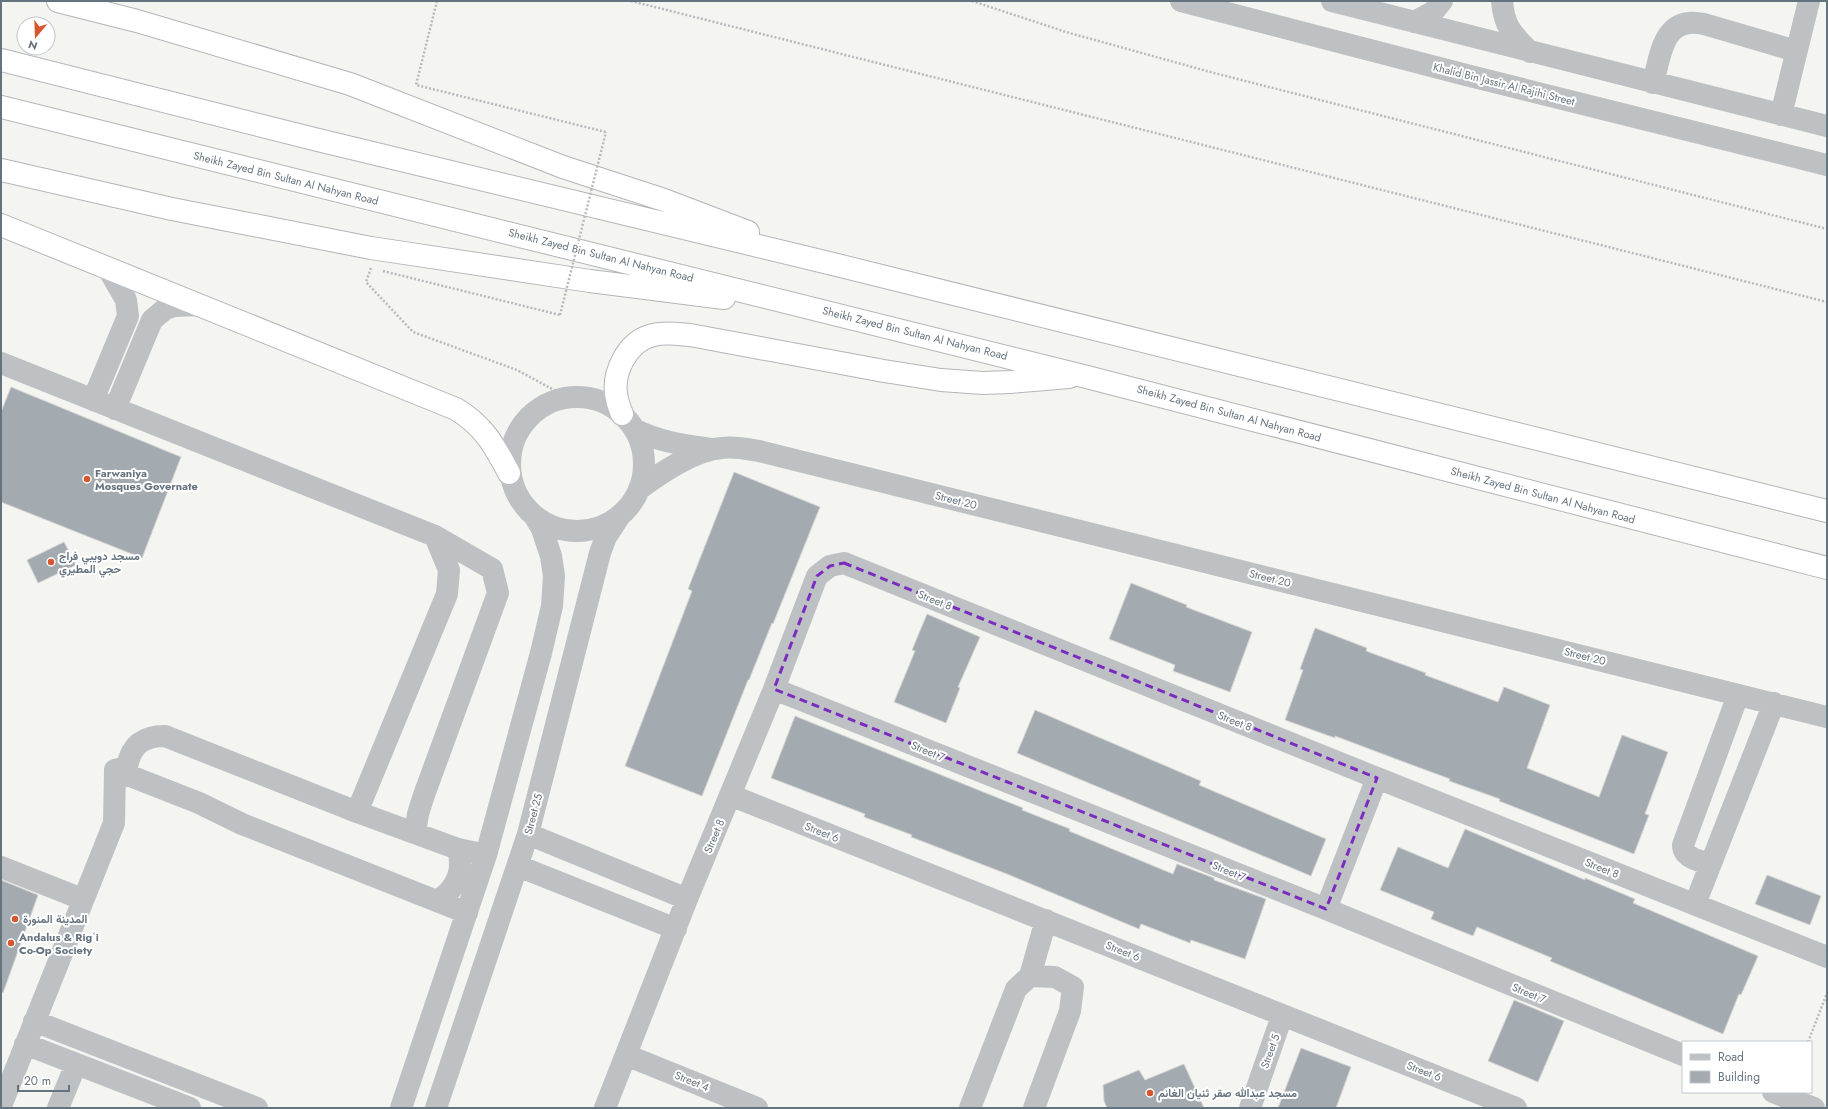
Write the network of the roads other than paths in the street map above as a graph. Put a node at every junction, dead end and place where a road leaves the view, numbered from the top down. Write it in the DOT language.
graph roads {
  1 [pos="58,1"];
  2 [pos="1181,1"];
  3 [pos="1332,1"];
  4 [pos="1442,1"];
  5 [pos="1502,1"];
  6 [pos="1809,1"];
  7 [pos="1414,22"];
  8 [pos="1796,51"];
  9 [pos="1530,52"];
  10 [pos="1,60"];
  11 [pos="1653,83"];
  12 [pos="1,107"];
  13 [pos="1781,115"];
  14 [pos="1827,126"];
  15 [pos="1827,165"];
  16 [pos="1,170"];
  17 [pos="1,225"];
  18 [pos="837,265"];
  19 [pos="107,267"];
  20 [pos="201,305"];
  21 [pos="826,311"];
  22 [pos="1,363"];
  23 [pos="1083,376"];
  24 [pos="93,400"];
  25 [pos="115,409"];
  26 [pos="628,421"];
  27 [pos="713,449"];
  28 [pos="509,473"];
  29 [pos="639,490"];
  30 [pos="1827,511"];
  31 [pos="535,517"];
  32 [pos="618,517"];
  33 [pos="435,536"];
  34 [pos="1827,568"];
  35 [pos="774,689"];
  36 [pos="1738,695"];
  37 [pos="1774,704"];
  38 [pos="1827,717"];
  39 [pos="115,770"];
  40 [pos="1377,778"];
  41 [pos="730,796"];
  42 [pos="357,812"];
  43 [pos="415,833"];
  44 [pos="528,834"];
  45 [pos="458,849"];
  46 [pos="486,855"];
  47 [pos="1710,864"];
  48 [pos="518,866"];
  49 [pos="1,867"];
  50 [pos="82,899"];
  51 [pos="687,899"];
  52 [pos="437,901"];
  53 [pos="1695,904"];
  54 [pos="1326,909"];
  55 [pos="467,913"];
  56 [pos="1046,920"];
  57 [pos="676,929"];
  58 [pos="1826,955"];
  59 [pos="1030,976"];
  60 [pos="1282,1016"];
  61 [pos="34,1021"];
  62 [pos="25,1044"];
  63 [pos="626,1055"];
  64 [pos="1682,1055"];
  65 [pos="76,1064"];
  66 [pos="1772,1098"];
  67 [pos="1,1106"];
  68 [pos="1806,1106"];
  69 [pos="58,1108"];
  70 [pos="190,1108"];
  71 [pos="258,1108"];
  72 [pos="401,1108"];
  73 [pos="436,1108"];
  74 [pos="605,1108"];
  75 [pos="758,1108"];
  76 [pos="970,1108"];
  77 [pos="1034,1108"];
  78 [pos="1250,1108"];
  79 [pos="1516,1108"];
  1 -- 18 [label="highway"];
  2 -- 15 [label="street, Khalid Bin Jassir Al Rajihi Street"];
  3 -- 7 [label="street"];
  4 -- 7 [label="street"];
  5 -- 9 [label="street"];
  6 -- 8 [label="street"];
  7 -- 9 [label="street"];
  8 -- 11 [label="street"];
  8 -- 13 [label="street"];
  9 -- 11 [label="street"];
  10 -- 18 [label="highway"];
  11 -- 13 [label="street"];
  12 -- 21 [label="highway, Sheikh Zayed Bin Sultan Al Nahyan Road"];
  13 -- 14 [label="street"];
  16 -- 21 [label="highway"];
  17 -- 19 [label="highway"];
  18 -- 30 [label="highway"];
  19 -- 20 [label="highway"];
  19 -- 24 [label="street"];
  20 -- 25 [label="street"];
  20 -- 28 [label="highway"];
  21 -- 23 [label="highway, Sheikh Zayed Bin Sultan Al Nahyan Road"];
  22 -- 24 [label="street"];
  23 -- 26 [label="highway"];
  23 -- 34 [label="highway, Sheikh Zayed Bin Sultan Al Nahyan Road"];
  24 -- 25 [label="street"];
  25 -- 33 [label="street"];
  26 -- 27 [label="street, Street 20"];
  26 -- 28 [label="street"];
  26 -- 29 [label="street"];
  27 -- 29 [label="street, Street 20"];
  27 -- 36 [label="street, Street 20"];
  28 -- 31 [label="street"];
  29 -- 32 [label="street"];
  31 -- 32 [label="street"];
  31 -- 46 [label="street"];
  32 -- 44 [label="street, Street 25"];
  33 -- 42 [label="street"];
  33 -- 43 [label="street"];
  35 -- 40 [label="street, Street 8"];
  35 -- 41 [label="street, Street 8"];
  35 -- 54 [label="street, Street 7"];
  36 -- 37 [label="street, Street 20"];
  36 -- 47 [label="street"];
  37 -- 38 [label="street, Street 20"];
  37 -- 47 [label="street"];
  39 -- 42 [label="street"];
  39 -- 50 [label="street"];
  39 -- 52 [label="street"];
  40 -- 53 [label="street, Street 8"];
  40 -- 54 [label="street"];
  41 -- 51 [label="street, Street 8"];
  41 -- 56 [label="street, Street 6"];
  42 -- 43 [label="street"];
  43 -- 45 [label="street"];
  44 -- 48 [label="street, Street 25"];
  44 -- 51 [label="street"];
  45 -- 46 [label="street"];
  45 -- 52 [label="street"];
  46 -- 55 [label="street"];
  47 -- 53 [label="street"];
  48 -- 57 [label="street"];
  48 -- 73 [label="street, Street 25"];
  49 -- 50 [label="street"];
  50 -- 61 [label="street"];
  51 -- 57 [label="street, Street 8"];
  52 -- 55 [label="street"];
  53 -- 58 [label="street, Street 8"];
  54 -- 64 [label="street, Street 7"];
  55 -- 72 [label="street"];
  56 -- 59 [label="street"];
  56 -- 60 [label="street, Street 6"];
  57 -- 63 [label="street, Street 8"];
  59 -- 76 [label="street"];
  59 -- 77 [label="street"];
  60 -- 78 [label="street, Street 5"];
  60 -- 79 [label="street, Street 6"];
  61 -- 62 [label="street"];
  61 -- 71 [label="street"];
  62 -- 65 [label="street"];
  62 -- 67 [label="street"];
  63 -- 74 [label="street, Street 8"];
  63 -- 75 [label="street, Street 4"];
  65 -- 69 [label="street"];
  65 -- 70 [label="street"];
  66 -- 68 [label="street"];
}
